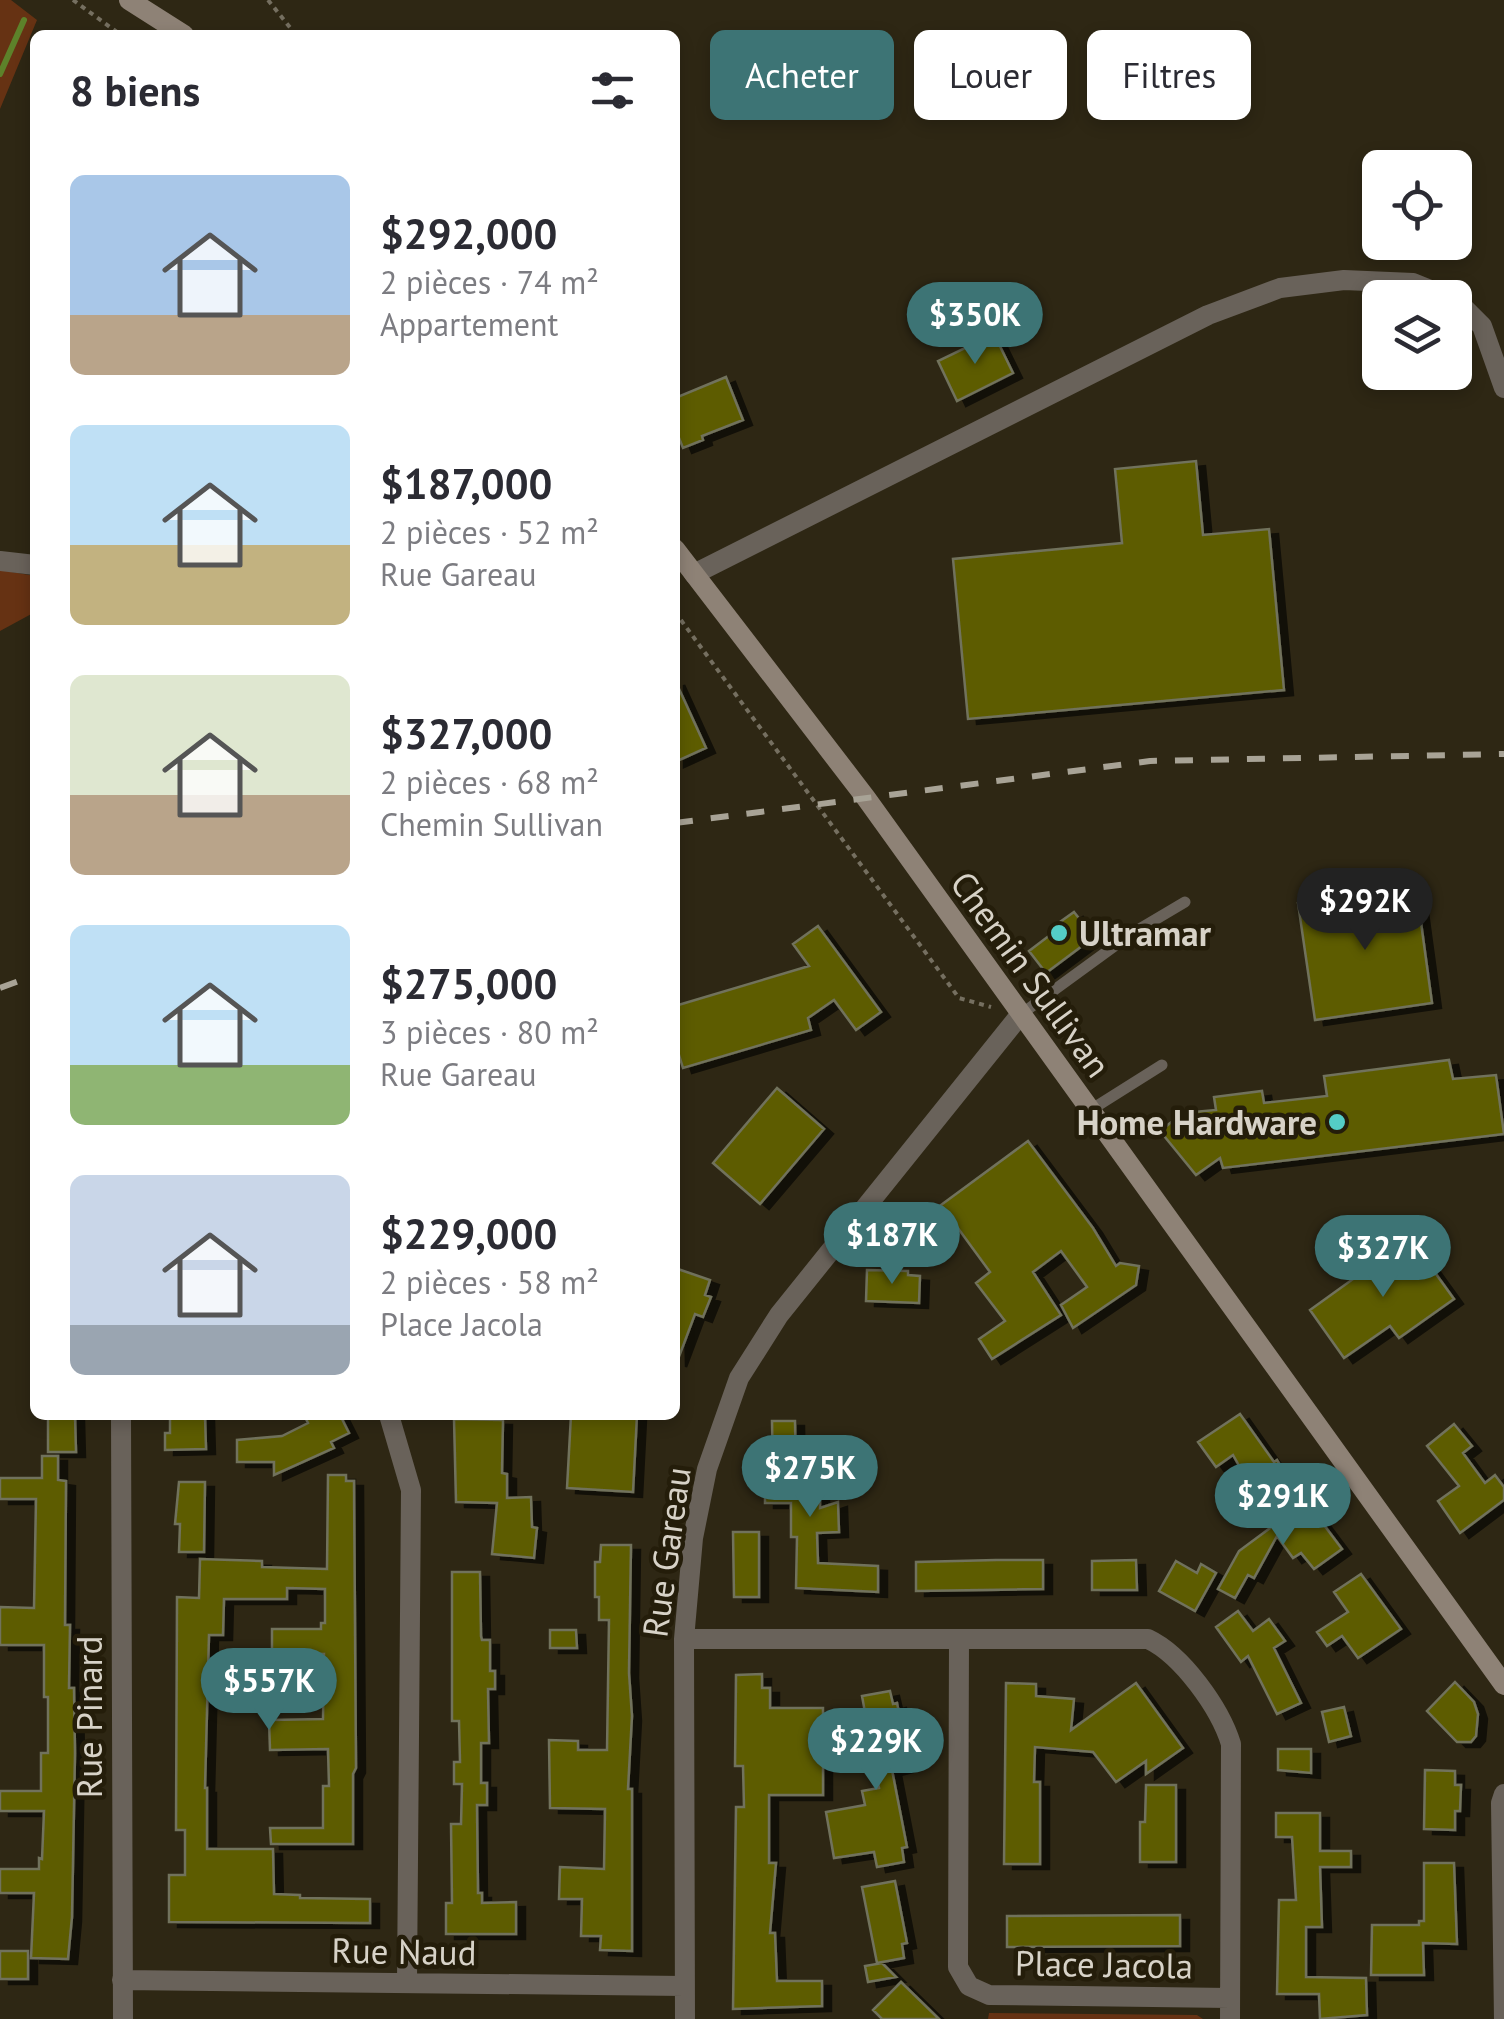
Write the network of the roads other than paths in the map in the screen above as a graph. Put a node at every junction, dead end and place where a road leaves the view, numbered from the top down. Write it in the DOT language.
graph roads {
  1 [pos="130,0"];
  2 [pos="176,30"];
  3 [pos="1362,281"];
  4 [pos="1472,317"];
  5 [pos="1504,388"];
  6 [pos="680,556"];
  7 [pos="0,561"];
  8 [pos="30,564"];
  9 [pos="694,574"];
  10 [pos="1185,902"];
  11 [pos="1020,1016"];
  12 [pos="1162,1065"];
  13 [pos="1089,1110"];
  14 [pos="121,1420"];
  15 [pos="390,1420"];
  16 [pos="684,1638"];
  17 [pos="959,1640"];
  18 [pos="1504,1685"];
  19 [pos="1504,1794"];
  20 [pos="122,1980"];
  21 [pos="407,1983"];
  22 [pos="684,1986"];
  23 [pos="1230,2008"];
  24 [pos="122,2019"];
  25 [pos="684,2019"];
  26 [pos="1504,2019"];
  1 -- 2 [label="main road"];
  3 -- 9 [label="street"];
  4 -- 5 [label="street"];
  6 -- 9 [label="main road, Chemin Sullivan"];
  7 -- 8 [label="street"];
  9 -- 11 [label="main road, Chemin Sullivan"];
  10 -- 11 [label="lane"];
  11 -- 13 [label="main road, Chemin Sullivan"];
  11 -- 16 [label="street, Rue Gareau"];
  12 -- 13 [label="lane"];
  13 -- 18 [label="main road, Chemin Sullivan"];
  14 -- 20 [label="street, Rue Pinard"];
  15 -- 21 [label="street"];
  16 -- 17 [label="street, Place Jacola"];
  16 -- 22 [label="street, Rue Gareau"];
  17 -- 23 [label="street, Place Jacola"];
  17 -- 23 [label="street, Place Jacola"];
  19 -- 26 [label="street"];
  20 -- 21 [label="street, Rue Naud"];
  20 -- 24 [label="street, Rue Pinard"];
  21 -- 22 [label="street, Rue Naud"];
  22 -- 25 [label="street, Rue Gareau"];
}
